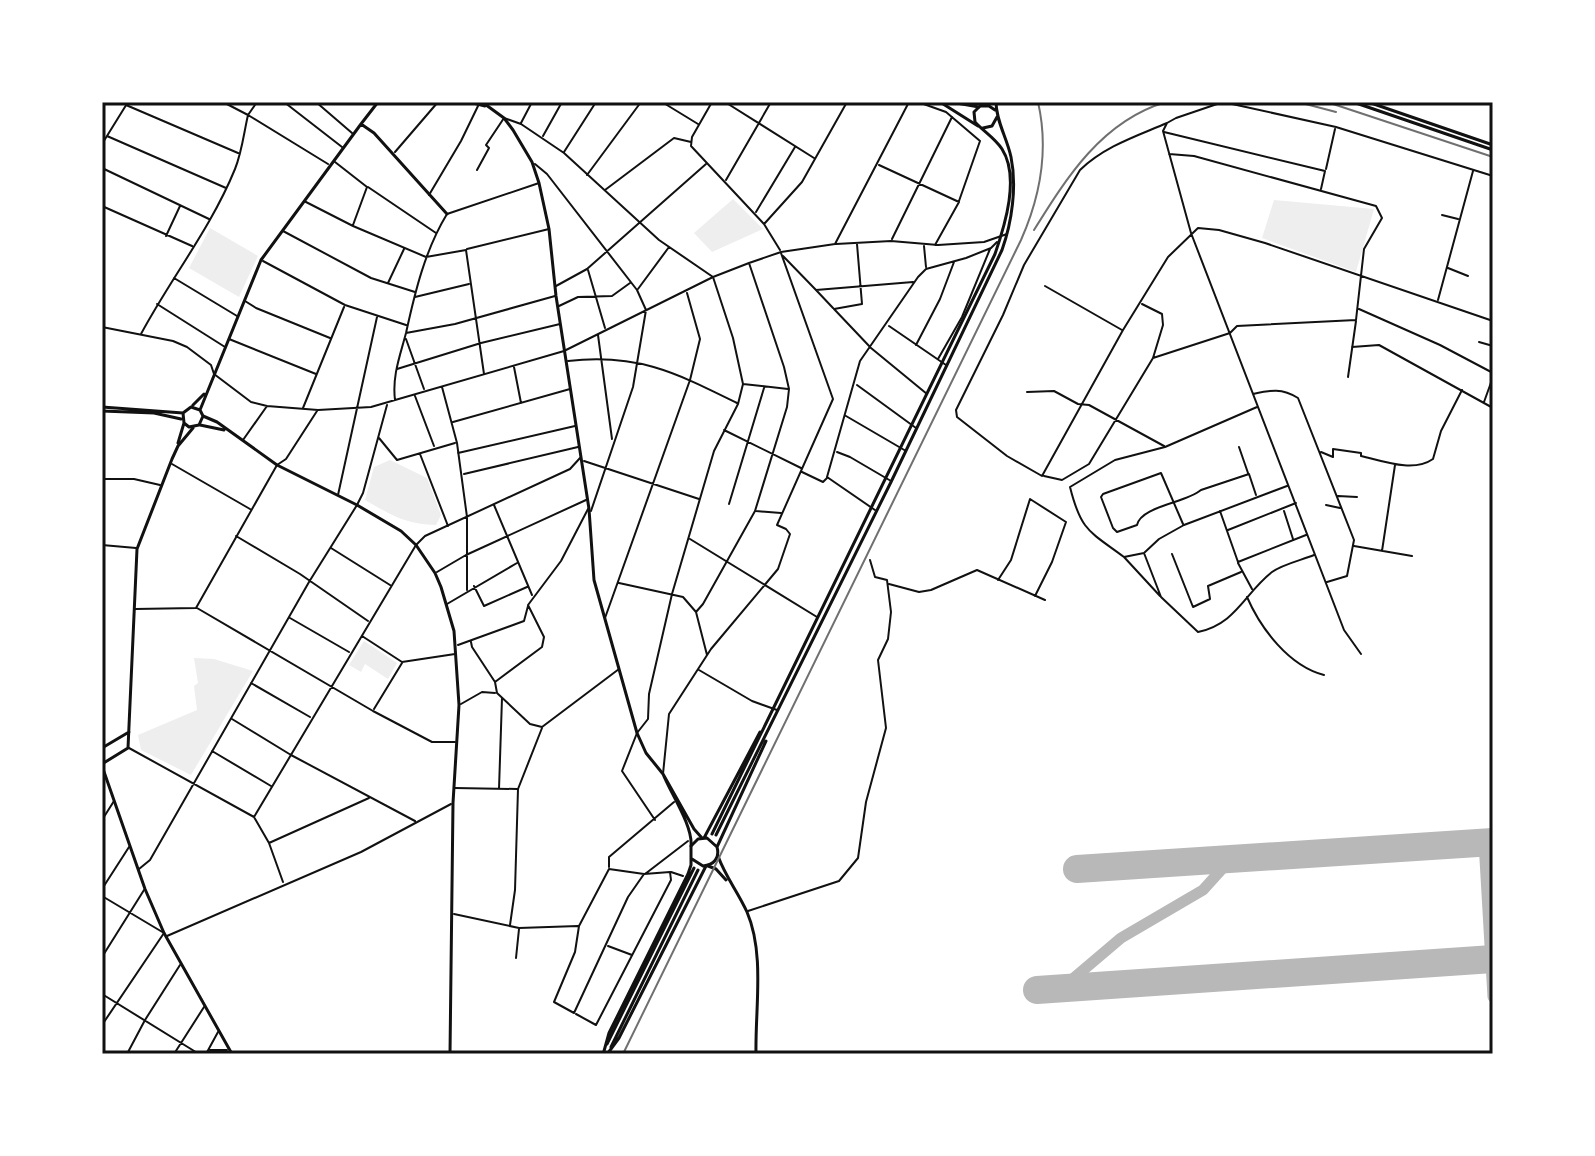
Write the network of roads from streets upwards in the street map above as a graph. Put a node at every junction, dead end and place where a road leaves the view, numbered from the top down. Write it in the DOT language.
graph roads {
  1 [pos="223,102"];
  2 [pos="257,102"];
  3 [pos="284,102"];
  4 [pos="316,102"];
  5 [pos="371,102"];
  6 [pos="438,102"];
  7 [pos="469,102"];
  8 [pos="491,102"];
  9 [pos="532,102"];
  10 [pos="562,102"];
  11 [pos="596,102"];
  12 [pos="641,102"];
  13 [pos="662,102"];
  14 [pos="712,102"];
  15 [pos="725,102"];
  16 [pos="771,102"];
  17 [pos="847,102"];
  18 [pos="909,102"];
  19 [pos="918,102"];
  20 [pos="940,102"];
  21 [pos="951,102"];
  22 [pos="984,102"];
  23 [pos="996,102"];
  24 [pos="1353,102"];
  25 [pos="1368,102"];
  26 [pos="127,103"];
  27 [pos="376,104"];
  28 [pos="480,104"];
  29 [pos="488,107"];
  30 [pos="979,107"];
  31 [pos="997,113"];
  32 [pos="248,115"];
  33 [pos="952,117"];
  34 [pos="504,118"];
  35 [pos="1167,123"];
  36 [pos="361,124"];
  37 [pos="521,124"];
  38 [pos="699,124"];
  39 [pos="757,124"];
  40 [pos="102,127"];
  41 [pos="979,127"];
  42 [pos="1336,127"];
  43 [pos="111,130"];
  44 [pos="1163,131"];
  45 [pos="353,134"];
  46 [pos="107,136"];
  47 [pos="542,137"];
  48 [pos="691,142"];
  49 [pos="102,144"];
  50 [pos="795,147"];
  51 [pos="1493,147"];
  52 [pos="343,148"];
  53 [pos="240,153"];
  54 [pos="564,153"];
  55 [pos="1168,154"];
  56 [pos="392,155"];
  57 [pos="815,159"];
  58 [pos="333,161"];
  59 [pos="532,162"];
  60 [pos="707,164"];
  61 [pos="329,165"];
  62 [pos="877,165"];
  63 [pos="102,168"];
  64 [pos="477,170"];
  65 [pos="1473,170"];
  66 [pos="1325,171"];
  67 [pos="586,176"];
  68 [pos="1493,176"];
  69 [pos="726,181"];
  70 [pos="539,183"];
  71 [pos="918,184"];
  72 [pos="367,187"];
  73 [pos="226,188"];
  74 [pos="1321,189"];
  75 [pos="604,191"];
  76 [pos="429,196"];
  77 [pos="303,200"];
  78 [pos="959,202"];
  79 [pos="180,205"];
  80 [pos="102,206"];
  81 [pos="755,213"];
  82 [pos="447,214"];
  83 [pos="1442,215"];
  84 [pos="211,219"];
  85 [pos="1459,220"];
  86 [pos="639,222"];
  87 [pos="764,224"];
  88 [pos="353,226"];
  89 [pos="549,229"];
  90 [pos="281,230"];
  91 [pos="436,233"];
  92 [pos="1191,233"];
  93 [pos="1004,235"];
  94 [pos="166,236"];
  95 [pos="891,241"];
  96 [pos="835,244"];
  97 [pos="857,244"];
  98 [pos="924,245"];
  99 [pos="935,245"];
  100 [pos="194,246"];
  101 [pos="669,247"];
  102 [pos="404,248"];
  103 [pos="991,248"];
  104 [pos="466,250"];
  105 [pos="606,251"];
  106 [pos="781,252"];
  107 [pos="426,257"];
  108 [pos="261,260"];
  109 [pos="955,261"];
  110 [pos="749,263"];
  111 [pos="1446,268"];
  112 [pos="587,269"];
  113 [pos="926,269"];
  114 [pos="1468,276"];
  115 [pos="173,277"];
  116 [pos="713,277"];
  117 [pos="1362,277"];
  118 [pos="915,282"];
  119 [pos="470,283"];
  120 [pos="631,283"];
  121 [pos="388,284"];
  122 [pos="556,286"];
  123 [pos="860,286"];
  124 [pos="1045,286"];
  125 [pos="637,290"];
  126 [pos="816,290"];
  127 [pos="687,292"];
  128 [pos="415,295"];
  129 [pos="556,296"];
  130 [pos="595,296"];
  131 [pos="245,301"];
  132 [pos="1438,301"];
  133 [pos="1140,303"];
  134 [pos="157,304"];
  135 [pos="345,305"];
  136 [pos="558,307"];
  137 [pos="1358,308"];
  138 [pos="834,309"];
  139 [pos="646,310"];
  140 [pos="239,317"];
  141 [pos="377,317"];
  142 [pos="477,318"];
  143 [pos="1356,320"];
  144 [pos="1493,321"];
  145 [pos="561,324"];
  146 [pos="887,325"];
  147 [pos="407,326"];
  148 [pos="102,327"];
  149 [pos="605,330"];
  150 [pos="1123,330"];
  151 [pos="406,333"];
  152 [pos="1230,333"];
  153 [pos="141,334"];
  154 [pos="598,335"];
  155 [pos="331,338"];
  156 [pos="229,339"];
  157 [pos="1479,342"];
  158 [pos="481,343"];
  159 [pos="916,345"];
  160 [pos="1493,346"];
  161 [pos="1352,347"];
  162 [pos="226,348"];
  163 [pos="871,348"];
  164 [pos="564,351"];
  165 [pos="602,357"];
  166 [pos="1153,358"];
  167 [pos="938,359"];
  168 [pos="567,361"];
  169 [pos="638,362"];
  170 [pos="415,364"];
  171 [pos="945,364"];
  172 [pos="513,366"];
  173 [pos="395,370"];
  174 [pos="214,374"];
  175 [pos="484,374"];
  176 [pos="317,375"];
  177 [pos="1493,375"];
  178 [pos="1348,377"];
  179 [pos="690,380"];
  180 [pos="743,384"];
  181 [pos="856,385"];
  182 [pos="442,386"];
  183 [pos="764,388"];
  184 [pos="572,389"];
  185 [pos="789,389"];
  186 [pos="1462,390"];
  187 [pos="207,391"];
  188 [pos="425,391"];
  189 [pos="1027,392"];
  190 [pos="1253,394"];
  191 [pos="414,395"];
  192 [pos="929,396"];
  193 [pos="395,402"];
  194 [pos="521,403"];
  195 [pos="1484,403"];
  196 [pos="387,404"];
  197 [pos="738,404"];
  198 [pos="1083,405"];
  199 [pos="267,406"];
  200 [pos="191,407"];
  201 [pos="1258,407"];
  202 [pos="1493,408"];
  203 [pos="102,409"];
  204 [pos="302,409"];
  205 [pos="357,409"];
  206 [pos="200,410"];
  207 [pos="318,410"];
  208 [pos="183,413"];
  209 [pos="203,416"];
  210 [pos="845,416"];
  211 [pos="1116,419"];
  212 [pos="183,421"];
  213 [pos="451,423"];
  214 [pos="199,425"];
  215 [pos="577,426"];
  216 [pos="915,427"];
  217 [pos="193,428"];
  218 [pos="724,430"];
  219 [pos="228,431"];
  220 [pos="379,438"];
  221 [pos="613,440"];
  222 [pos="242,441"];
  223 [pos="457,443"];
  224 [pos="746,443"];
  225 [pos="178,446"];
  226 [pos="579,447"];
  227 [pos="1165,447"];
  228 [pos="1239,447"];
  229 [pos="434,448"];
  230 [pos="903,449"];
  231 [pos="836,452"];
  232 [pos="1320,452"];
  233 [pos="420,453"];
  234 [pos="458,453"];
  235 [pos="771,453"];
  236 [pos="581,459"];
  237 [pos="171,463"];
  238 [pos="1396,464"];
  239 [pos="277,465"];
  240 [pos="605,467"];
  241 [pos="802,470"];
  242 [pos="1249,474"];
  243 [pos="461,475"];
  244 [pos="1042,476"];
  245 [pos="827,477"];
  246 [pos="102,479"];
  247 [pos="889,480"];
  248 [pos="653,484"];
  249 [pos="161,485"];
  250 [pos="1289,485"];
  251 [pos="338,496"];
  252 [pos="1337,496"];
  253 [pos="1257,497"];
  254 [pos="1357,497"];
  255 [pos="587,499"];
  256 [pos="700,500"];
  257 [pos="1174,503"];
  258 [pos="1296,503"];
  259 [pos="494,504"];
  260 [pos="729,504"];
  261 [pos="357,505"];
  262 [pos="1326,505"];
  263 [pos="1283,508"];
  264 [pos="1342,508"];
  265 [pos="589,509"];
  266 [pos="875,509"];
  267 [pos="251,510"];
  268 [pos="755,511"];
  269 [pos="1220,511"];
  270 [pos="782,513"];
  271 [pos="589,516"];
  272 [pos="467,517"];
  273 [pos="1184,525"];
  274 [pos="448,526"];
  275 [pos="1227,531"];
  276 [pos="1308,534"];
  277 [pos="236,536"];
  278 [pos="506,536"];
  279 [pos="689,538"];
  280 [pos="1293,540"];
  281 [pos="102,545"];
  282 [pos="416,545"];
  283 [pos="1353,546"];
  284 [pos="330,548"];
  285 [pos="137,549"];
  286 [pos="1382,551"];
  287 [pos="1144,553"];
  288 [pos="1172,554"];
  289 [pos="1315,554"];
  290 [pos="466,555"];
  291 [pos="1412,556"];
  292 [pos="1124,557"];
  293 [pos="870,560"];
  294 [pos="727,562"];
  295 [pos="1238,562"];
  296 [pos="518,563"];
  297 [pos="1241,572"];
  298 [pos="435,573"];
  299 [pos="998,580"];
  300 [pos="309,582"];
  301 [pos="617,582"];
  302 [pos="1326,582"];
  303 [pos="764,583"];
  304 [pos="888,584"];
  305 [pos="391,586"];
  306 [pos="474,586"];
  307 [pos="528,586"];
  308 [pos="467,590"];
  309 [pos="1253,591"];
  310 [pos="672,594"];
  311 [pos="533,596"];
  312 [pos="1035,596"];
  313 [pos="1161,597"];
  314 [pos="1247,597"];
  315 [pos="1045,600"];
  316 [pos="446,604"];
  317 [pos="528,605"];
  318 [pos="196,608"];
  319 [pos="134,609"];
  320 [pos="696,612"];
  321 [pos="819,617"];
  322 [pos="290,618"];
  323 [pos="604,620"];
  324 [pos="369,621"];
  325 [pos="361,635"];
  326 [pos="471,642"];
  327 [pos="455,646"];
  328 [pos="711,649"];
  329 [pos="271,651"];
  330 [pos="706,651"];
  331 [pos="350,653"];
  332 [pos="455,654"];
  333 [pos="1361,654"];
  334 [pos="707,656"];
  335 [pos="402,662"];
  336 [pos="619,669"];
  337 [pos="699,670"];
  338 [pos="1324,675"];
  339 [pos="495,682"];
  340 [pos="251,683"];
  341 [pos="330,688"];
  342 [pos="497,693"];
  343 [pos="502,698"];
  344 [pos="459,705"];
  345 [pos="776,710"];
  346 [pos="373,711"];
  347 [pos="311,718"];
  348 [pos="232,719"];
  349 [pos="542,727"];
  350 [pos="129,732"];
  351 [pos="637,733"];
  352 [pos="456,742"];
  353 [pos="102,748"];
  354 [pos="128,748"];
  355 [pos="212,751"];
  356 [pos="291,755"];
  357 [pos="102,765"];
  358 [pos="663,774"];
  359 [pos="194,783"];
  360 [pos="272,786"];
  361 [pos="453,788"];
  362 [pos="499,789"];
  363 [pos="518,789"];
  364 [pos="370,797"];
  365 [pos="115,801"];
  366 [pos="674,802"];
  367 [pos="453,803"];
  368 [pos="681,809"];
  369 [pos="254,817"];
  370 [pos="102,820"];
  371 [pos="655,820"];
  372 [pos="416,822"];
  373 [pos="714,834"];
  374 [pos="703,838"];
  375 [pos="269,843"];
  376 [pos="690,843"];
  377 [pos="129,846"];
  378 [pos="717,847"];
  379 [pos="718,856"];
  380 [pos="692,859"];
  381 [pos="707,866"];
  382 [pos="609,869"];
  383 [pos="696,869"];
  384 [pos="138,870"];
  385 [pos="670,872"];
  386 [pos="644,874"];
  387 [pos="685,875"];
  388 [pos="284,884"];
  389 [pos="731,886"];
  390 [pos="102,889"];
  391 [pos="145,889"];
  392 [pos="102,896"];
  393 [pos="746,911"];
  394 [pos="130,914"];
  395 [pos="453,914"];
  396 [pos="510,925"];
  397 [pos="579,926"];
  398 [pos="519,928"];
  399 [pos="165,934"];
  400 [pos="606,945"];
  401 [pos="633,956"];
  402 [pos="102,957"];
  403 [pos="516,958"];
  404 [pos="181,964"];
  405 [pos="102,994"];
  406 [pos="116,1003"];
  407 [pos="205,1006"];
  408 [pos="574,1013"];
  409 [pos="145,1020"];
  410 [pos="102,1025"];
  411 [pos="219,1031"];
  412 [pos="181,1044"];
  413 [pos="209,1050"];
  414 [pos="231,1052"];
  415 [pos="605,1053"];
  416 [pos="127,1054"];
  417 [pos="174,1054"];
  418 [pos="199,1054"];
  419 [pos="206,1054"];
  420 [pos="450,1054"];
  421 [pos="756,1054"];
  1 -- 32 [label="street"];
  2 -- 32 [label="street"];
  3 -- 52 [label="street"];
  4 -- 45 [label="street"];
  5 -- 27 [label="street"];
  6 -- 56 [label="street"];
  7 -- 28 [label="street"];
  8 -- 29 [label="street"];
  9 -- 37 [label="street"];
  10 -- 47 [label="street"];
  11 -- 54 [label="street"];
  12 -- 67 [label="street"];
  13 -- 38 [label="street"];
  14 -- 38 [label="street"];
  15 -- 39 [label="street"];
  16 -- 39 [label="street"];
  17 -- 57 [label="street"];
  18 -- 62 [label="street"];
  19 -- 33 [label="street"];
  20 -- 41 [label="street"];
  21 -- 30 [label="street"];
  22 -- 30 [label="street"];
  23 -- 31 [label="street"];
  24 -- 51 [label="street"];
  25 -- 51 [label="street"];
  26 -- 43 [label="street"];
  26 -- 53 [label="street"];
  27 -- 36 [label="street"];
  28 -- 29 [label="street"];
  28 -- 76 [label="street"];
  29 -- 34 [label="street"];
  30 -- 31 [label="street"];
  30 -- 41 [label="street"];
  31 -- 41 [label="street"];
  31 -- 93 [label="street"];
  32 -- 53 [label="street"];
  32 -- 61 [label="street"];
  33 -- 71 [label="street"];
  33 -- 78 [label="street"];
  34 -- 37 [label="street"];
  34 -- 59 [label="street"];
  34 -- 64 [label="street"];
  35 -- 42 [label="street"];
  35 -- 44 [label="street"];
  35 -- 244 [label="street"];
  36 -- 45 [label="street"];
  36 -- 56 [label="street"];
  37 -- 47 [label="street"];
  38 -- 48 [label="street"];
  39 -- 50 [label="street"];
  39 -- 69 [label="street"];
  40 -- 43 [label="street"];
  41 -- 93 [label="street"];
  42 -- 65 [label="street"];
  42 -- 66 [label="street"];
  43 -- 46 [label="street"];
  44 -- 55 [label="street"];
  44 -- 66 [label="street"];
  45 -- 52 [label="street"];
  46 -- 49 [label="street"];
  46 -- 73 [label="street"];
  47 -- 54 [label="street"];
  48 -- 60 [label="street"];
  48 -- 75 [label="street"];
  50 -- 57 [label="street"];
  50 -- 81 [label="street"];
  52 -- 58 [label="street"];
  53 -- 73 [label="street"];
  54 -- 67 [label="street"];
  55 -- 74 [label="street"];
  55 -- 92 [label="street"];
  56 -- 76 [label="street"];
  57 -- 87 [label="street"];
  58 -- 61 [label="street"];
  58 -- 72 [label="street"];
  59 -- 70 [label="street"];
  59 -- 105 [label="street"];
  60 -- 69 [label="street"];
  60 -- 86 [label="street"];
  61 -- 77 [label="street"];
  62 -- 71 [label="street"];
  62 -- 96 [label="street"];
  63 -- 79 [label="street"];
  65 -- 68 [label="street"];
  65 -- 85 [label="street"];
  66 -- 74 [label="street"];
  67 -- 75 [label="street"];
  69 -- 81 [label="street"];
  70 -- 82 [label="street"];
  70 -- 89 [label="street"];
  71 -- 78 [label="street"];
  71 -- 95 [label="street"];
  72 -- 88 [label="street"];
  72 -- 91 [label="street"];
  73 -- 84 [label="street"];
  74 -- 117 [label="street"];
  75 -- 86 [label="street"];
  76 -- 82 [label="street"];
  77 -- 88 [label="street"];
  77 -- 90 [label="street"];
  78 -- 99 [label="street"];
  79 -- 84 [label="street"];
  79 -- 94 [label="street"];
  80 -- 94 [label="street"];
  81 -- 87 [label="street"];
  82 -- 91 [label="street"];
  83 -- 85 [label="street"];
  84 -- 100 [label="street"];
  85 -- 111 [label="street"];
  86 -- 101 [label="street"];
  86 -- 105 [label="street"];
  87 -- 106 [label="street"];
  88 -- 102 [label="street"];
  89 -- 104 [label="street"];
  89 -- 122 [label="street"];
  90 -- 108 [label="street"];
  90 -- 121 [label="street"];
  91 -- 107 [label="street"];
  92 -- 117 [label="street"];
  92 -- 133 [label="street"];
  92 -- 152 [label="street"];
  93 -- 99 [label="street"];
  93 -- 103 [label="street"];
  93 -- 171 [label="street"];
  93 -- 171 [label="street"];
  94 -- 100 [label="street"];
  95 -- 97 [label="street"];
  95 -- 98 [label="street"];
  96 -- 97 [label="street"];
  96 -- 106 [label="street"];
  97 -- 123 [label="street"];
  98 -- 99 [label="street"];
  98 -- 113 [label="street"];
  100 -- 115 [label="street"];
  101 -- 116 [label="street"];
  101 -- 125 [label="street"];
  102 -- 107 [label="street"];
  102 -- 121 [label="street"];
  103 -- 109 [label="street"];
  103 -- 167 [label="street"];
  104 -- 107 [label="street"];
  104 -- 119 [label="street"];
  105 -- 112 [label="street"];
  105 -- 120 [label="street"];
  106 -- 110 [label="street"];
  106 -- 126 [label="street"];
  106 -- 241 [label="street"];
  107 -- 128 [label="street"];
  108 -- 131 [label="street"];
  108 -- 135 [label="street"];
  109 -- 113 [label="street"];
  109 -- 159 [label="street"];
  110 -- 116 [label="street"];
  110 -- 185 [label="street"];
  111 -- 114 [label="street"];
  111 -- 132 [label="street"];
  112 -- 122 [label="street"];
  112 -- 130 [label="street"];
  113 -- 118 [label="street"];
  115 -- 134 [label="street"];
  115 -- 140 [label="street"];
  116 -- 127 [label="street"];
  116 -- 180 [label="street"];
  117 -- 132 [label="street"];
  117 -- 137 [label="street"];
  118 -- 123 [label="street"];
  118 -- 146 [label="street"];
  119 -- 128 [label="street"];
  119 -- 142 [label="street"];
  120 -- 125 [label="street"];
  120 -- 130 [label="street"];
  121 -- 128 [label="street"];
  122 -- 129 [label="street"];
  123 -- 126 [label="street"];
  123 -- 138 [label="street"];
  124 -- 150 [label="street"];
  125 -- 139 [label="street"];
  126 -- 138 [label="street"];
  127 -- 139 [label="street"];
  127 -- 179 [label="street"];
  128 -- 147 [label="street"];
  129 -- 136 [label="street"];
  129 -- 142 [label="street"];
  130 -- 136 [label="street"];
  130 -- 149 [label="street"];
  131 -- 140 [label="street"];
  131 -- 155 [label="street"];
  132 -- 144 [label="street"];
  133 -- 150 [label="street"];
  133 -- 166 [label="street"];
  134 -- 153 [label="street"];
  134 -- 162 [label="street"];
  135 -- 141 [label="street"];
  135 -- 155 [label="street"];
  136 -- 145 [label="street"];
  137 -- 143 [label="street"];
  137 -- 177 [label="street"];
  138 -- 163 [label="street"];
  139 -- 149 [label="street"];
  139 -- 169 [label="street"];
  140 -- 156 [label="street"];
  141 -- 147 [label="street"];
  141 -- 205 [label="street"];
  142 -- 151 [label="street"];
  142 -- 158 [label="street"];
  143 -- 152 [label="street"];
  143 -- 161 [label="street"];
  145 -- 158 [label="street"];
  145 -- 164 [label="street"];
  146 -- 159 [label="street"];
  146 -- 163 [label="street"];
  147 -- 151 [label="street"];
  148 -- 153 [label="street"];
  149 -- 154 [label="street"];
  150 -- 198 [label="street"];
  151 -- 170 [label="street"];
  151 -- 173 [label="street"];
  152 -- 166 [label="street"];
  152 -- 190 [label="street"];
  153 -- 174 [label="street"];
  154 -- 164 [label="street"];
  154 -- 165 [label="street"];
  155 -- 176 [label="street"];
  156 -- 162 [label="street"];
  156 -- 176 [label="street"];
  157 -- 160 [label="street"];
  158 -- 170 [label="street"];
  158 -- 175 [label="street"];
  159 -- 167 [label="street"];
  161 -- 178 [label="street"];
  161 -- 186 [label="street"];
  162 -- 174 [label="street"];
  163 -- 181 [label="street"];
  163 -- 192 [label="street"];
  164 -- 168 [label="street"];
  164 -- 172 [label="street"];
  165 -- 168 [label="street"];
  165 -- 169 [label="street"];
  165 -- 221 [label="street"];
  166 -- 211 [label="street"];
  167 -- 171 [label="street"];
  168 -- 184 [label="street"];
  169 -- 179 [label="street"];
  169 -- 221 [label="street"];
  170 -- 173 [label="street"];
  170 -- 188 [label="street"];
  171 -- 192 [label="street"];
  172 -- 175 [label="street"];
  172 -- 194 [label="street"];
  173 -- 193 [label="street"];
  174 -- 187 [label="street"];
  174 -- 199 [label="street"];
  175 -- 182 [label="street"];
  176 -- 204 [label="street"];
  177 -- 195 [label="street"];
  179 -- 197 [label="street"];
  179 -- 248 [label="street"];
  180 -- 183 [label="street"];
  180 -- 197 [label="street"];
  181 -- 210 [label="street"];
  181 -- 216 [label="street"];
  182 -- 188 [label="street"];
  182 -- 213 [label="street"];
  183 -- 185 [label="street"];
  183 -- 224 [label="street"];
  184 -- 194 [label="street"];
  184 -- 215 [label="street"];
  185 -- 235 [label="street"];
  186 -- 195 [label="street"];
  186 -- 238 [label="street"];
  187 -- 200 [label="street"];
  187 -- 206 [label="street"];
  188 -- 191 [label="street"];
  189 -- 198 [label="street"];
  190 -- 201 [label="street"];
  190 -- 232 [label="street"];
  191 -- 193 [label="street"];
  191 -- 229 [label="street"];
  192 -- 216 [label="street"];
  193 -- 196 [label="street"];
  194 -- 213 [label="street"];
  195 -- 202 [label="street"];
  196 -- 205 [label="street"];
  196 -- 220 [label="street"];
  197 -- 218 [label="street"];
  198 -- 211 [label="street"];
  198 -- 244 [label="street"];
  199 -- 204 [label="street"];
  199 -- 222 [label="street"];
  200 -- 206 [label="street"];
  200 -- 208 [label="street"];
  201 -- 227 [label="street"];
  201 -- 250 [label="street"];
  203 -- 208 [label="street"];
  203 -- 212 [label="street"];
  204 -- 207 [label="street"];
  205 -- 207 [label="street"];
  205 -- 251 [label="street"];
  206 -- 209 [label="street"];
  207 -- 239 [label="street"];
  208 -- 212 [label="street"];
  209 -- 214 [label="street"];
  209 -- 219 [label="street"];
  210 -- 230 [label="street"];
  210 -- 231 [label="street"];
  211 -- 227 [label="street"];
  211 -- 244 [label="street"];
  212 -- 217 [label="street"];
  212 -- 225 [label="street"];
  213 -- 223 [label="street"];
  214 -- 217 [label="street"];
  214 -- 219 [label="street"];
  215 -- 226 [label="street"];
  215 -- 234 [label="street"];
  216 -- 230 [label="street"];
  217 -- 225 [label="street"];
  218 -- 224 [label="street"];
  218 -- 256 [label="street"];
  219 -- 222 [label="street"];
  220 -- 233 [label="street"];
  220 -- 261 [label="street"];
  221 -- 240 [label="street"];
  222 -- 239 [label="street"];
  223 -- 229 [label="street"];
  223 -- 234 [label="street"];
  224 -- 235 [label="street"];
  224 -- 260 [label="street"];
  225 -- 237 [label="street"];
  226 -- 236 [label="street"];
  226 -- 243 [label="street"];
  227 -- 292 [label="street"];
  228 -- 242 [label="street"];
  229 -- 233 [label="street"];
  230 -- 247 [label="street"];
  231 -- 245 [label="street"];
  231 -- 247 [label="street"];
  232 -- 238 [label="street"];
  232 -- 252 [label="street"];
  233 -- 274 [label="street"];
  234 -- 243 [label="street"];
  235 -- 241 [label="street"];
  235 -- 268 [label="street"];
  236 -- 240 [label="street"];
  236 -- 255 [label="street"];
  236 -- 259 [label="street"];
  237 -- 249 [label="street"];
  237 -- 267 [label="street"];
  238 -- 286 [label="street"];
  239 -- 251 [label="street"];
  239 -- 267 [label="street"];
  240 -- 248 [label="street"];
  240 -- 271 [label="street"];
  241 -- 245 [label="street"];
  241 -- 270 [label="street"];
  242 -- 253 [label="street"];
  242 -- 257 [label="street"];
  243 -- 272 [label="street"];
  245 -- 266 [label="street"];
  246 -- 249 [label="street"];
  247 -- 266 [label="street"];
  248 -- 256 [label="street"];
  248 -- 301 [label="street"];
  249 -- 285 [label="street"];
  250 -- 253 [label="street"];
  250 -- 258 [label="street"];
  251 -- 261 [label="street"];
  252 -- 254 [label="street"];
  252 -- 264 [label="street"];
  253 -- 269 [label="street"];
  255 -- 265 [label="street"];
  255 -- 278 [label="street"];
  256 -- 279 [label="street"];
  257 -- 257 [label="street"];
  257 -- 273 [label="street"];
  258 -- 263 [label="street"];
  258 -- 276 [label="street"];
  259 -- 272 [label="street"];
  259 -- 278 [label="street"];
  261 -- 282 [label="street"];
  261 -- 284 [label="street"];
  262 -- 264 [label="street"];
  263 -- 275 [label="street"];
  263 -- 280 [label="street"];
  264 -- 283 [label="street"];
  265 -- 271 [label="street"];
  265 -- 311 [label="street"];
  266 -- 321 [label="street"];
  266 -- 345 [label="street"];
  267 -- 277 [label="street"];
  268 -- 270 [label="street"];
  268 -- 294 [label="street"];
  269 -- 273 [label="street"];
  269 -- 275 [label="street"];
  270 -- 303 [label="street"];
  271 -- 323 [label="street"];
  272 -- 274 [label="street"];
  272 -- 290 [label="street"];
  273 -- 287 [label="street"];
  274 -- 282 [label="street"];
  275 -- 295 [label="street"];
  276 -- 280 [label="street"];
  276 -- 289 [label="street"];
  277 -- 300 [label="street"];
  277 -- 318 [label="street"];
  278 -- 290 [label="street"];
  278 -- 296 [label="street"];
  279 -- 294 [label="street"];
  279 -- 310 [label="street"];
  280 -- 295 [label="street"];
  281 -- 285 [label="street"];
  282 -- 298 [label="street"];
  282 -- 305 [label="street"];
  283 -- 286 [label="street"];
  283 -- 302 [label="street"];
  284 -- 300 [label="street"];
  284 -- 305 [label="street"];
  285 -- 319 [label="street"];
  286 -- 291 [label="street"];
  287 -- 292 [label="street"];
  287 -- 313 [label="street"];
  288 -- 297 [label="street"];
  289 -- 302 [label="street"];
  289 -- 309 [label="street"];
  290 -- 298 [label="street"];
  290 -- 308 [label="street"];
  292 -- 313 [label="street"];
  293 -- 304 [label="street"];
  294 -- 303 [label="street"];
  294 -- 320 [label="street"];
  295 -- 297 [label="street"];
  296 -- 306 [label="street"];
  296 -- 307 [label="street"];
  297 -- 309 [label="street"];
  298 -- 316 [label="street"];
  299 -- 304 [label="street"];
  299 -- 312 [label="street"];
  299 -- 312 [label="street"];
  300 -- 322 [label="street"];
  300 -- 324 [label="street"];
  301 -- 310 [label="street"];
  301 -- 323 [label="street"];
  302 -- 333 [label="street"];
  303 -- 321 [label="street"];
  303 -- 328 [label="street"];
  304 -- 393 [label="street"];
  305 -- 324 [label="street"];
  306 -- 307 [label="street"];
  306 -- 308 [label="street"];
  307 -- 311 [label="street"];
  308 -- 316 [label="street"];
  309 -- 314 [label="street"];
  310 -- 320 [label="street"];
  310 -- 351 [label="street"];
  311 -- 317 [label="street"];
  312 -- 315 [label="street"];
  313 -- 314 [label="street"];
  314 -- 338 [label="street"];
  316 -- 327 [label="street"];
  317 -- 326 [label="street"];
  317 -- 339 [label="street"];
  318 -- 319 [label="street"];
  318 -- 329 [label="street"];
  319 -- 350 [label="street"];
  320 -- 330 [label="street"];
  321 -- 345 [label="street"];
  322 -- 329 [label="street"];
  322 -- 331 [label="street"];
  323 -- 336 [label="street"];
  324 -- 325 [label="street"];
  325 -- 331 [label="street"];
  325 -- 335 [label="street"];
  326 -- 327 [label="street"];
  326 -- 339 [label="street"];
  327 -- 332 [label="street"];
  328 -- 330 [label="street"];
  328 -- 334 [label="street"];
  329 -- 340 [label="street"];
  329 -- 341 [label="street"];
  330 -- 334 [label="street"];
  331 -- 341 [label="street"];
  332 -- 335 [label="street"];
  332 -- 344 [label="street"];
  334 -- 337 [label="street"];
  335 -- 346 [label="street"];
  336 -- 349 [label="street"];
  336 -- 351 [label="street"];
  337 -- 345 [label="street"];
  337 -- 358 [label="street"];
  339 -- 342 [label="street"];
  340 -- 347 [label="street"];
  340 -- 348 [label="street"];
  341 -- 346 [label="street"];
  341 -- 347 [label="street"];
  342 -- 343 [label="street"];
  342 -- 344 [label="street"];
  343 -- 349 [label="street"];
  343 -- 362 [label="street"];
  344 -- 352 [label="street"];
  345 -- 373 [label="street"];
  345 -- 374 [label="street"];
  345 -- 378 [label="street"];
  346 -- 352 [label="street"];
  347 -- 356 [label="street"];
  348 -- 355 [label="street"];
  348 -- 356 [label="street"];
  349 -- 363 [label="street"];
  350 -- 353 [label="street"];
  350 -- 354 [label="street"];
  351 -- 358 [label="street"];
  351 -- 371 [label="street"];
  352 -- 361 [label="street"];
  354 -- 357 [label="street"];
  354 -- 359 [label="street"];
  355 -- 359 [label="street"];
  355 -- 360 [label="street"];
  356 -- 360 [label="street"];
  356 -- 364 [label="street"];
  357 -- 365 [label="street"];
  358 -- 366 [label="street"];
  358 -- 368 [label="street"];
  359 -- 369 [label="street"];
  359 -- 384 [label="street"];
  360 -- 369 [label="street"];
  361 -- 362 [label="street"];
  361 -- 367 [label="street"];
  362 -- 363 [label="street"];
  363 -- 396 [label="street"];
  364 -- 372 [label="street"];
  364 -- 375 [label="street"];
  365 -- 370 [label="street"];
  365 -- 377 [label="street"];
  366 -- 368 [label="street"];
  366 -- 371 [label="street"];
  367 -- 372 [label="street"];
  367 -- 395 [label="street"];
  368 -- 374 [label="street"];
  368 -- 376 [label="street"];
  369 -- 375 [label="street"];
  371 -- 382 [label="street"];
  372 -- 388 [label="street"];
  374 -- 376 [label="street"];
  374 -- 378 [label="street"];
  375 -- 388 [label="street"];
  376 -- 380 [label="street"];
  376 -- 386 [label="street"];
  377 -- 384 [label="street"];
  377 -- 390 [label="street"];
  378 -- 379 [label="street"];
  379 -- 381 [label="street"];
  379 -- 389 [label="street"];
  380 -- 381 [label="street"];
  380 -- 387 [label="street"];
  381 -- 389 [label="street"];
  381 -- 415 [label="street"];
  382 -- 386 [label="street"];
  382 -- 397 [label="street"];
  383 -- 415 [label="street"];
  384 -- 391 [label="street"];
  385 -- 386 [label="street"];
  385 -- 387 [label="street"];
  385 -- 401 [label="street"];
  386 -- 400 [label="street"];
  387 -- 415 [label="street"];
  388 -- 399 [label="street"];
  389 -- 393 [label="street"];
  391 -- 394 [label="street"];
  391 -- 399 [label="street"];
  392 -- 394 [label="street"];
  393 -- 421 [label="street"];
  394 -- 399 [label="street"];
  394 -- 402 [label="street"];
  395 -- 396 [label="street"];
  395 -- 420 [label="street"];
  396 -- 398 [label="street"];
  397 -- 398 [label="street"];
  397 -- 408 [label="street"];
  398 -- 403 [label="street"];
  399 -- 404 [label="street"];
  399 -- 406 [label="street"];
  400 -- 401 [label="street"];
  400 -- 408 [label="street"];
  401 -- 408 [label="street"];
  404 -- 407 [label="street"];
  404 -- 409 [label="street"];
  405 -- 406 [label="street"];
  406 -- 409 [label="street"];
  406 -- 410 [label="street"];
  407 -- 411 [label="street"];
  407 -- 412 [label="street"];
  409 -- 412 [label="street"];
  409 -- 416 [label="street"];
  411 -- 413 [label="street"];
  411 -- 414 [label="street"];
  412 -- 417 [label="street"];
  412 -- 418 [label="street"];
  413 -- 414 [label="street"];
  413 -- 419 [label="street"];
}
